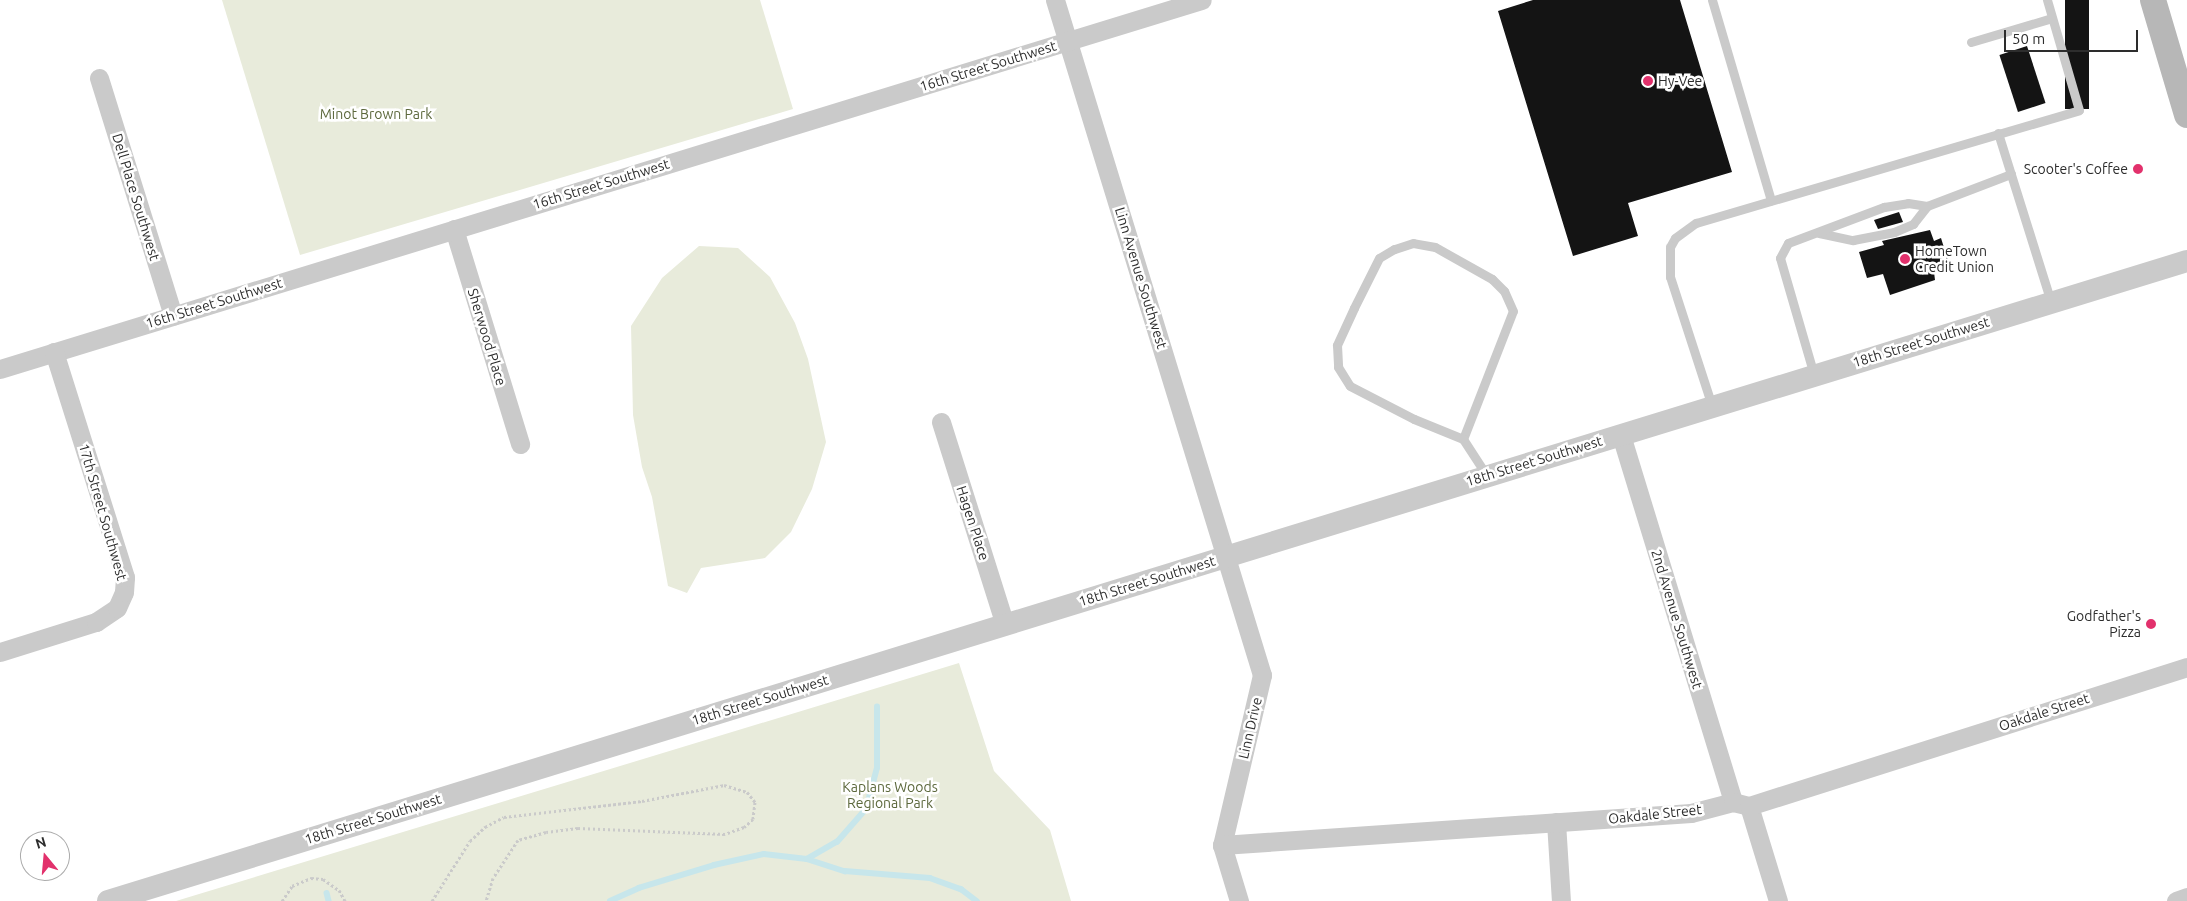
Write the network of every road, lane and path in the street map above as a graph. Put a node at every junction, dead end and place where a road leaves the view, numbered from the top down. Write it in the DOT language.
graph roads {
  1 [pos="1055,0"];
  2 [pos="1202,0"];
  3 [pos="1712,0"];
  4 [pos="2047,0"];
  5 [pos="2152,0"];
  6 [pos="2052,18"];
  7 [pos="1068,41"];
  8 [pos="1970,42"];
  9 [pos="99,78"];
  10 [pos="2187,114"];
  11 [pos="1998,134"];
  12 [pos="2011,174"];
  13 [pos="1771,200"];
  14 [pos="1927,206"];
  15 [pos="454,229"];
  16 [pos="1818,233"];
  17 [pos="2187,261"];
  18 [pos="2051,302"];
  19 [pos="173,316"];
  20 [pos="54,352"];
  21 [pos="0,368"];
  22 [pos="1814,375"];
  23 [pos="1712,407"];
  24 [pos="941,422"];
  25 [pos="1620,435"];
  26 [pos="1464,439"];
  27 [pos="520,444"];
  28 [pos="1487,476"];
  29 [pos="1227,556"];
  30 [pos="1005,625"];
  31 [pos="0,652"];
  32 [pos="2187,667"];
  33 [pos="1741,804"];
  34 [pos="1556,822"];
  35 [pos="1222,845"];
  36 [pos="108,901"];
  37 [pos="282,901"];
  38 [pos="346,901"];
  39 [pos="432,901"];
  40 [pos="486,901"];
  41 [pos="1239,901"];
  42 [pos="1560,901"];
  43 [pos="1778,901"];
  1 -- 7 [label="street, Linn Avenue Southwest"];
  2 -- 7 [label="street, 16th Street Southwest"];
  3 -- 13 [label="lane"];
  4 -- 6 [label="lane"];
  5 -- 10 [label="main road"];
  6 -- 8 [label="lane"];
  6 -- 11 [label="lane"];
  7 -- 15 [label="street, 16th Street Southwest"];
  7 -- 29 [label="street, Linn Avenue Southwest"];
  9 -- 19 [label="street, Dell Place Southwest"];
  11 -- 12 [label="lane"];
  11 -- 13 [label="lane"];
  12 -- 14 [label="lane"];
  12 -- 18 [label="lane"];
  13 -- 23 [label="lane"];
  14 -- 16 [label="lane"];
  14 -- 16 [label="lane"];
  15 -- 19 [label="street, 16th Street Southwest"];
  15 -- 27 [label="street, Sherwood Place"];
  16 -- 22 [label="lane"];
  17 -- 18 [label="street, 18th Street Southwest"];
  18 -- 22 [label="street, 18th Street Southwest"];
  19 -- 20 [label="street, 16th Street Southwest"];
  20 -- 21 [label="street, 16th Street Southwest"];
  20 -- 31 [label="street, 17th Street Southwest"];
  22 -- 23 [label="street, 18th Street Southwest"];
  23 -- 25 [label="street, 18th Street Southwest"];
  24 -- 30 [label="street, Hagen Place"];
  25 -- 28 [label="street, 18th Street Southwest"];
  25 -- 33 [label="street, 2nd Avenue Southwest"];
  26 -- 26 [label="lane"];
  26 -- 28 [label="lane"];
  28 -- 29 [label="street, 18th Street Southwest"];
  29 -- 30 [label="street, 18th Street Southwest"];
  29 -- 35 [label="street, Linn Drive"];
  30 -- 36 [label="street, 18th Street Southwest"];
  32 -- 33 [label="street, Oakdale Street"];
  33 -- 34 [label="street, Oakdale Street"];
  33 -- 43 [label="street, 2nd Avenue Southwest"];
  34 -- 35 [label="street, Oakdale Street"];
  34 -- 42 [label="street"];
  35 -- 41 [label="street"];
  37 -- 38 [label="path"];
  39 -- 40 [label="path"];
}
